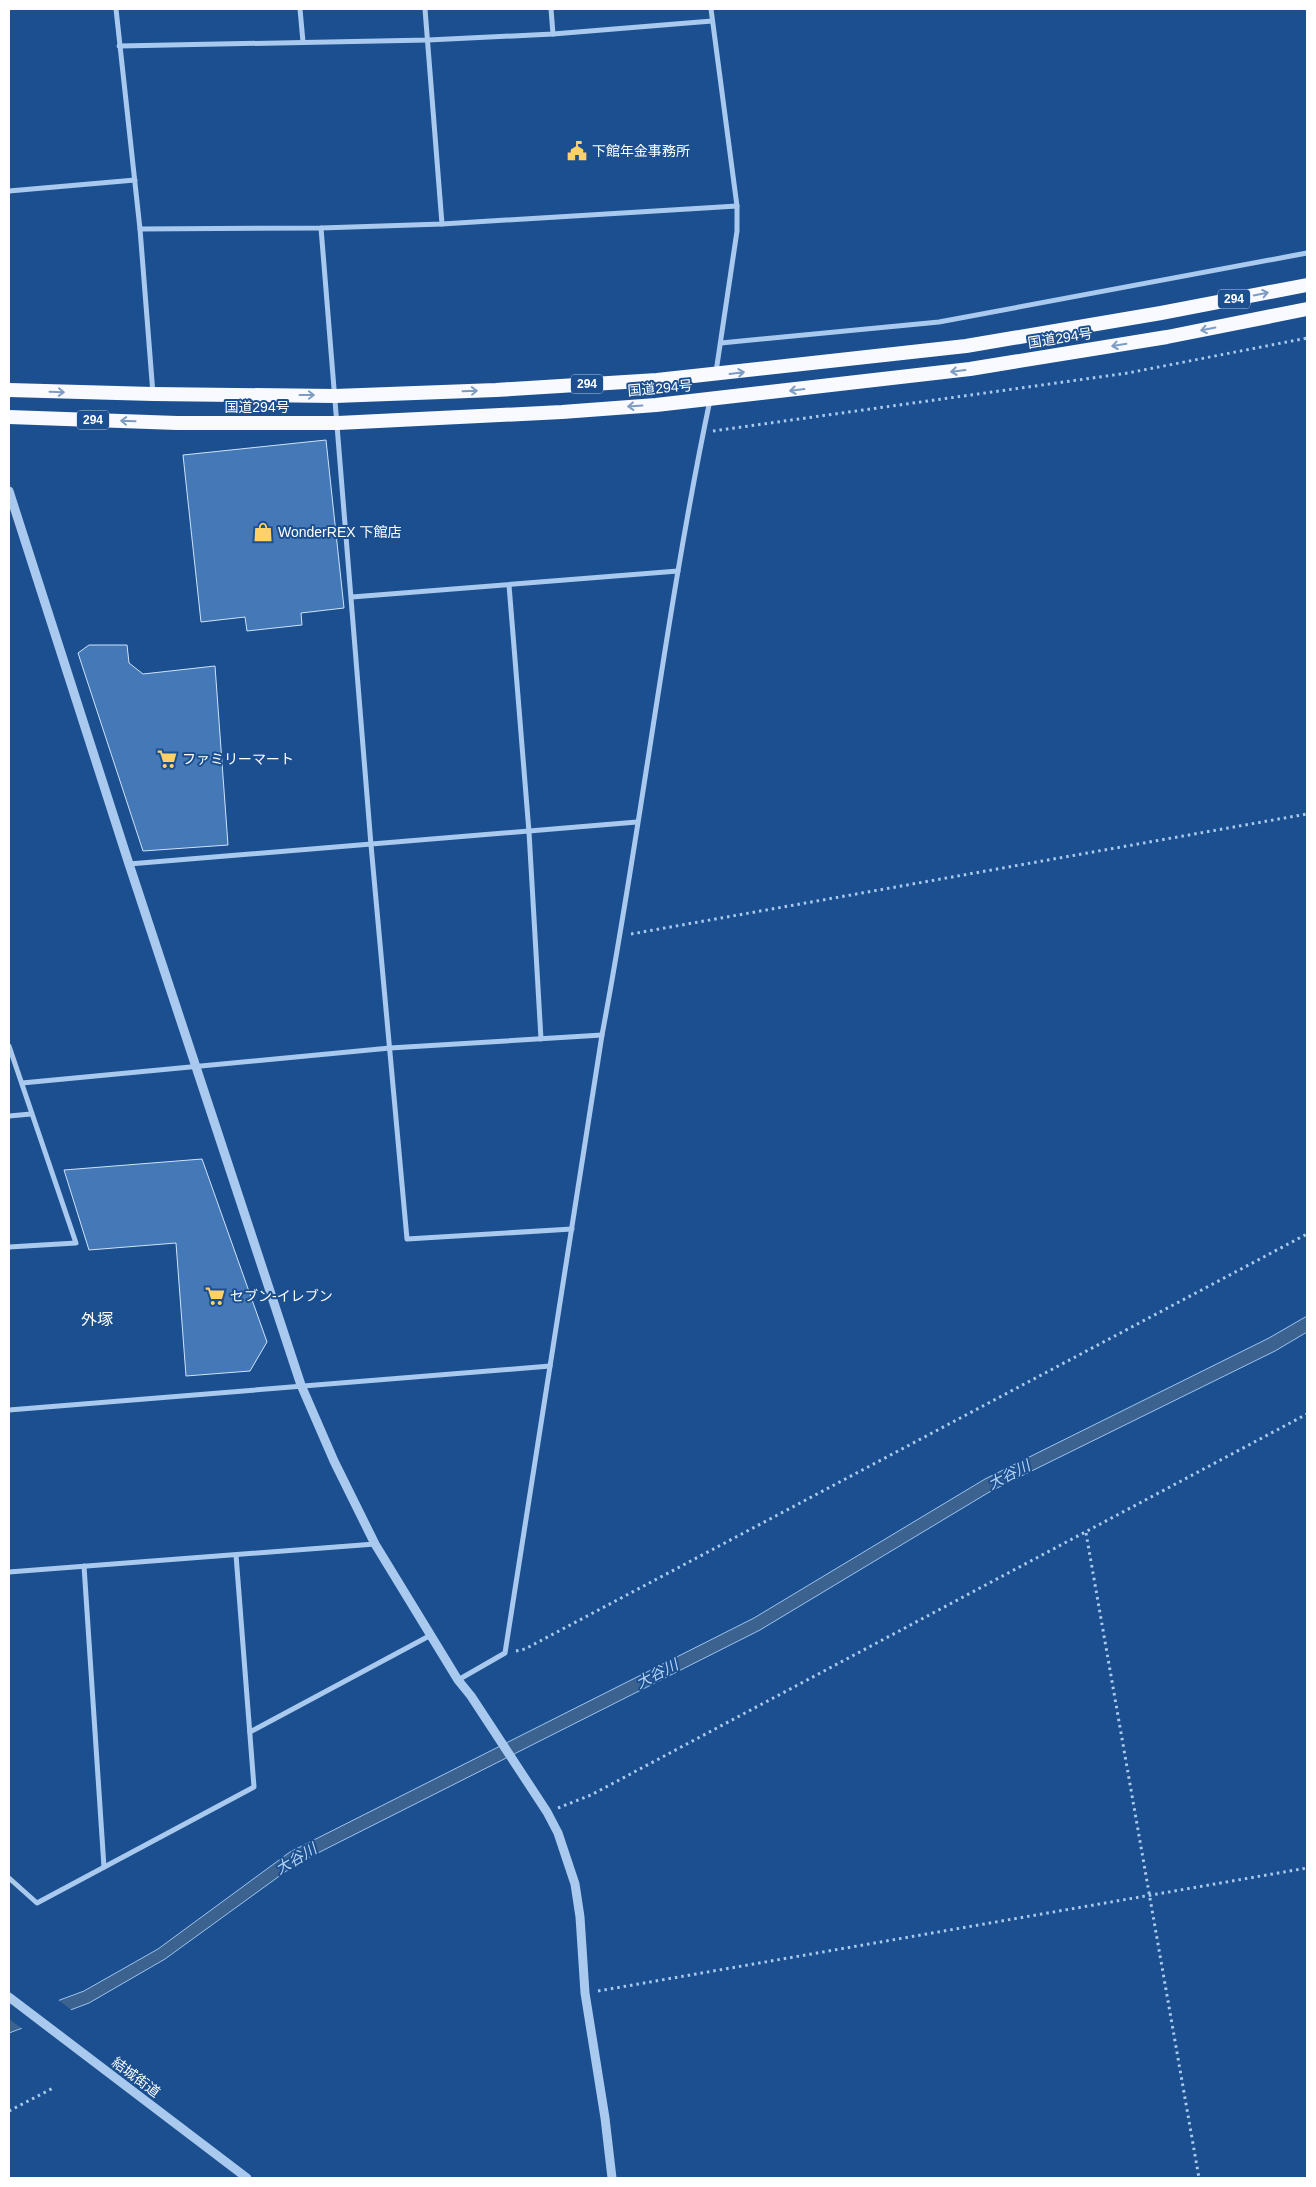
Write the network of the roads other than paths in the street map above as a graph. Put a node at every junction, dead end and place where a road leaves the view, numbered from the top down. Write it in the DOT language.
graph roads {
  1 [pos="116,9"];
  2 [pos="300,9"];
  3 [pos="425,9"];
  4 [pos="551,9"];
  5 [pos="711,9"];
  6 [pos="712,21"];
  7 [pos="553,34"];
  8 [pos="428,40"];
  9 [pos="303,42"];
  10 [pos="119,46"];
  11 [pos="135,180"];
  12 [pos="9,191"];
  13 [pos="737,206"];
  14 [pos="442,224"];
  15 [pos="321,228"];
  16 [pos="140,229"];
  17 [pos="1307,253"];
  18 [pos="1307,285"];
  19 [pos="1307,309"];
  20 [pos="721,343"];
  21 [pos="716,375"];
  22 [pos="9,390"];
  23 [pos="153,394"];
  24 [pos="335,396"];
  25 [pos="710,400"];
  26 [pos="9,417"];
  27 [pos="338,423"];
  28 [pos="9,491"];
  29 [pos="678,571"];
  30 [pos="509,584"];
  31 [pos="352,597"];
  32 [pos="637,822"];
  33 [pos="529,832"];
  34 [pos="371,845"];
  35 [pos="129,864"];
  36 [pos="602,1035"];
  37 [pos="541,1039"];
  38 [pos="9,1046"];
  39 [pos="390,1048"];
  40 [pos="198,1068"];
  41 [pos="22,1083"];
  42 [pos="31,1114"];
  43 [pos="9,1116"];
  44 [pos="572,1229"];
  45 [pos="9,1247"];
  46 [pos="550,1366"];
  47 [pos="301,1385"];
  48 [pos="9,1410"];
  49 [pos="375,1544"];
  50 [pos="236,1554"];
  51 [pos="84,1566"];
  52 [pos="9,1572"];
  53 [pos="430,1636"];
  54 [pos="458,1680"];
  55 [pos="250,1732"];
  56 [pos="104,1867"];
  57 [pos="9,1878"];
  58 [pos="9,1997"];
  59 [pos="248,2178"];
  60 [pos="612,2178"];
  1 -- 10 [label="street"];
  2 -- 9 [label="street"];
  3 -- 8 [label="street"];
  4 -- 7 [label="street"];
  5 -- 6 [label="street"];
  6 -- 7 [label="street"];
  6 -- 13 [label="street"];
  7 -- 8 [label="street"];
  8 -- 9 [label="street"];
  8 -- 14 [label="street"];
  9 -- 10 [label="street"];
  10 -- 11 [label="street"];
  11 -- 12 [label="street"];
  11 -- 16 [label="street"];
  13 -- 14 [label="street"];
  13 -- 20 [label="street"];
  14 -- 15 [label="street"];
  15 -- 16 [label="street"];
  15 -- 24 [label="street"];
  16 -- 23 [label="street"];
  17 -- 20 [label="street"];
  21 -- 18 [label="highway, 国道294号 / 294, one-way"];
  19 -- 25 [label="highway, 国道294号 / 294, one-way"];
  20 -- 21 [label="street"];
  24 -- 21 [label="highway, 国道294号 / 294, one-way"];
  22 -- 23 [label="highway, 国道294号 / 294, one-way"];
  23 -- 24 [label="highway, 国道294号 / 294, one-way"];
  24 -- 27 [label="street"];
  25 -- 27 [label="highway, 国道294号 / 294, one-way"];
  25 -- 29 [label="street"];
  27 -- 26 [label="highway, 国道294号 / 294, one-way"];
  27 -- 31 [label="street"];
  28 -- 35 [label="street"];
  29 -- 30 [label="street"];
  29 -- 32 [label="street"];
  30 -- 31 [label="street"];
  30 -- 33 [label="street"];
  31 -- 34 [label="street"];
  32 -- 33 [label="street"];
  32 -- 36 [label="street"];
  33 -- 34 [label="street"];
  33 -- 37 [label="street"];
  34 -- 35 [label="street"];
  34 -- 39 [label="street"];
  35 -- 40 [label="street"];
  36 -- 37 [label="street"];
  36 -- 44 [label="street"];
  37 -- 39 [label="street"];
  38 -- 41 [label="street"];
  39 -- 40 [label="street"];
  39 -- 44 [label="street"];
  40 -- 41 [label="street"];
  40 -- 47 [label="street"];
  41 -- 42 [label="street"];
  42 -- 43 [label="street"];
  42 -- 45 [label="street"];
  44 -- 46 [label="street"];
  46 -- 47 [label="street"];
  46 -- 54 [label="street"];
  47 -- 48 [label="street"];
  47 -- 49 [label="street"];
  49 -- 50 [label="street"];
  49 -- 53 [label="street"];
  50 -- 51 [label="street"];
  50 -- 55 [label="street"];
  51 -- 52 [label="street"];
  51 -- 56 [label="street"];
  53 -- 54 [label="street"];
  53 -- 55 [label="street"];
  54 -- 60 [label="street"];
  55 -- 56 [label="street"];
  56 -- 57 [label="street"];
  58 -- 59 [label="street, 結城街道"];
}
